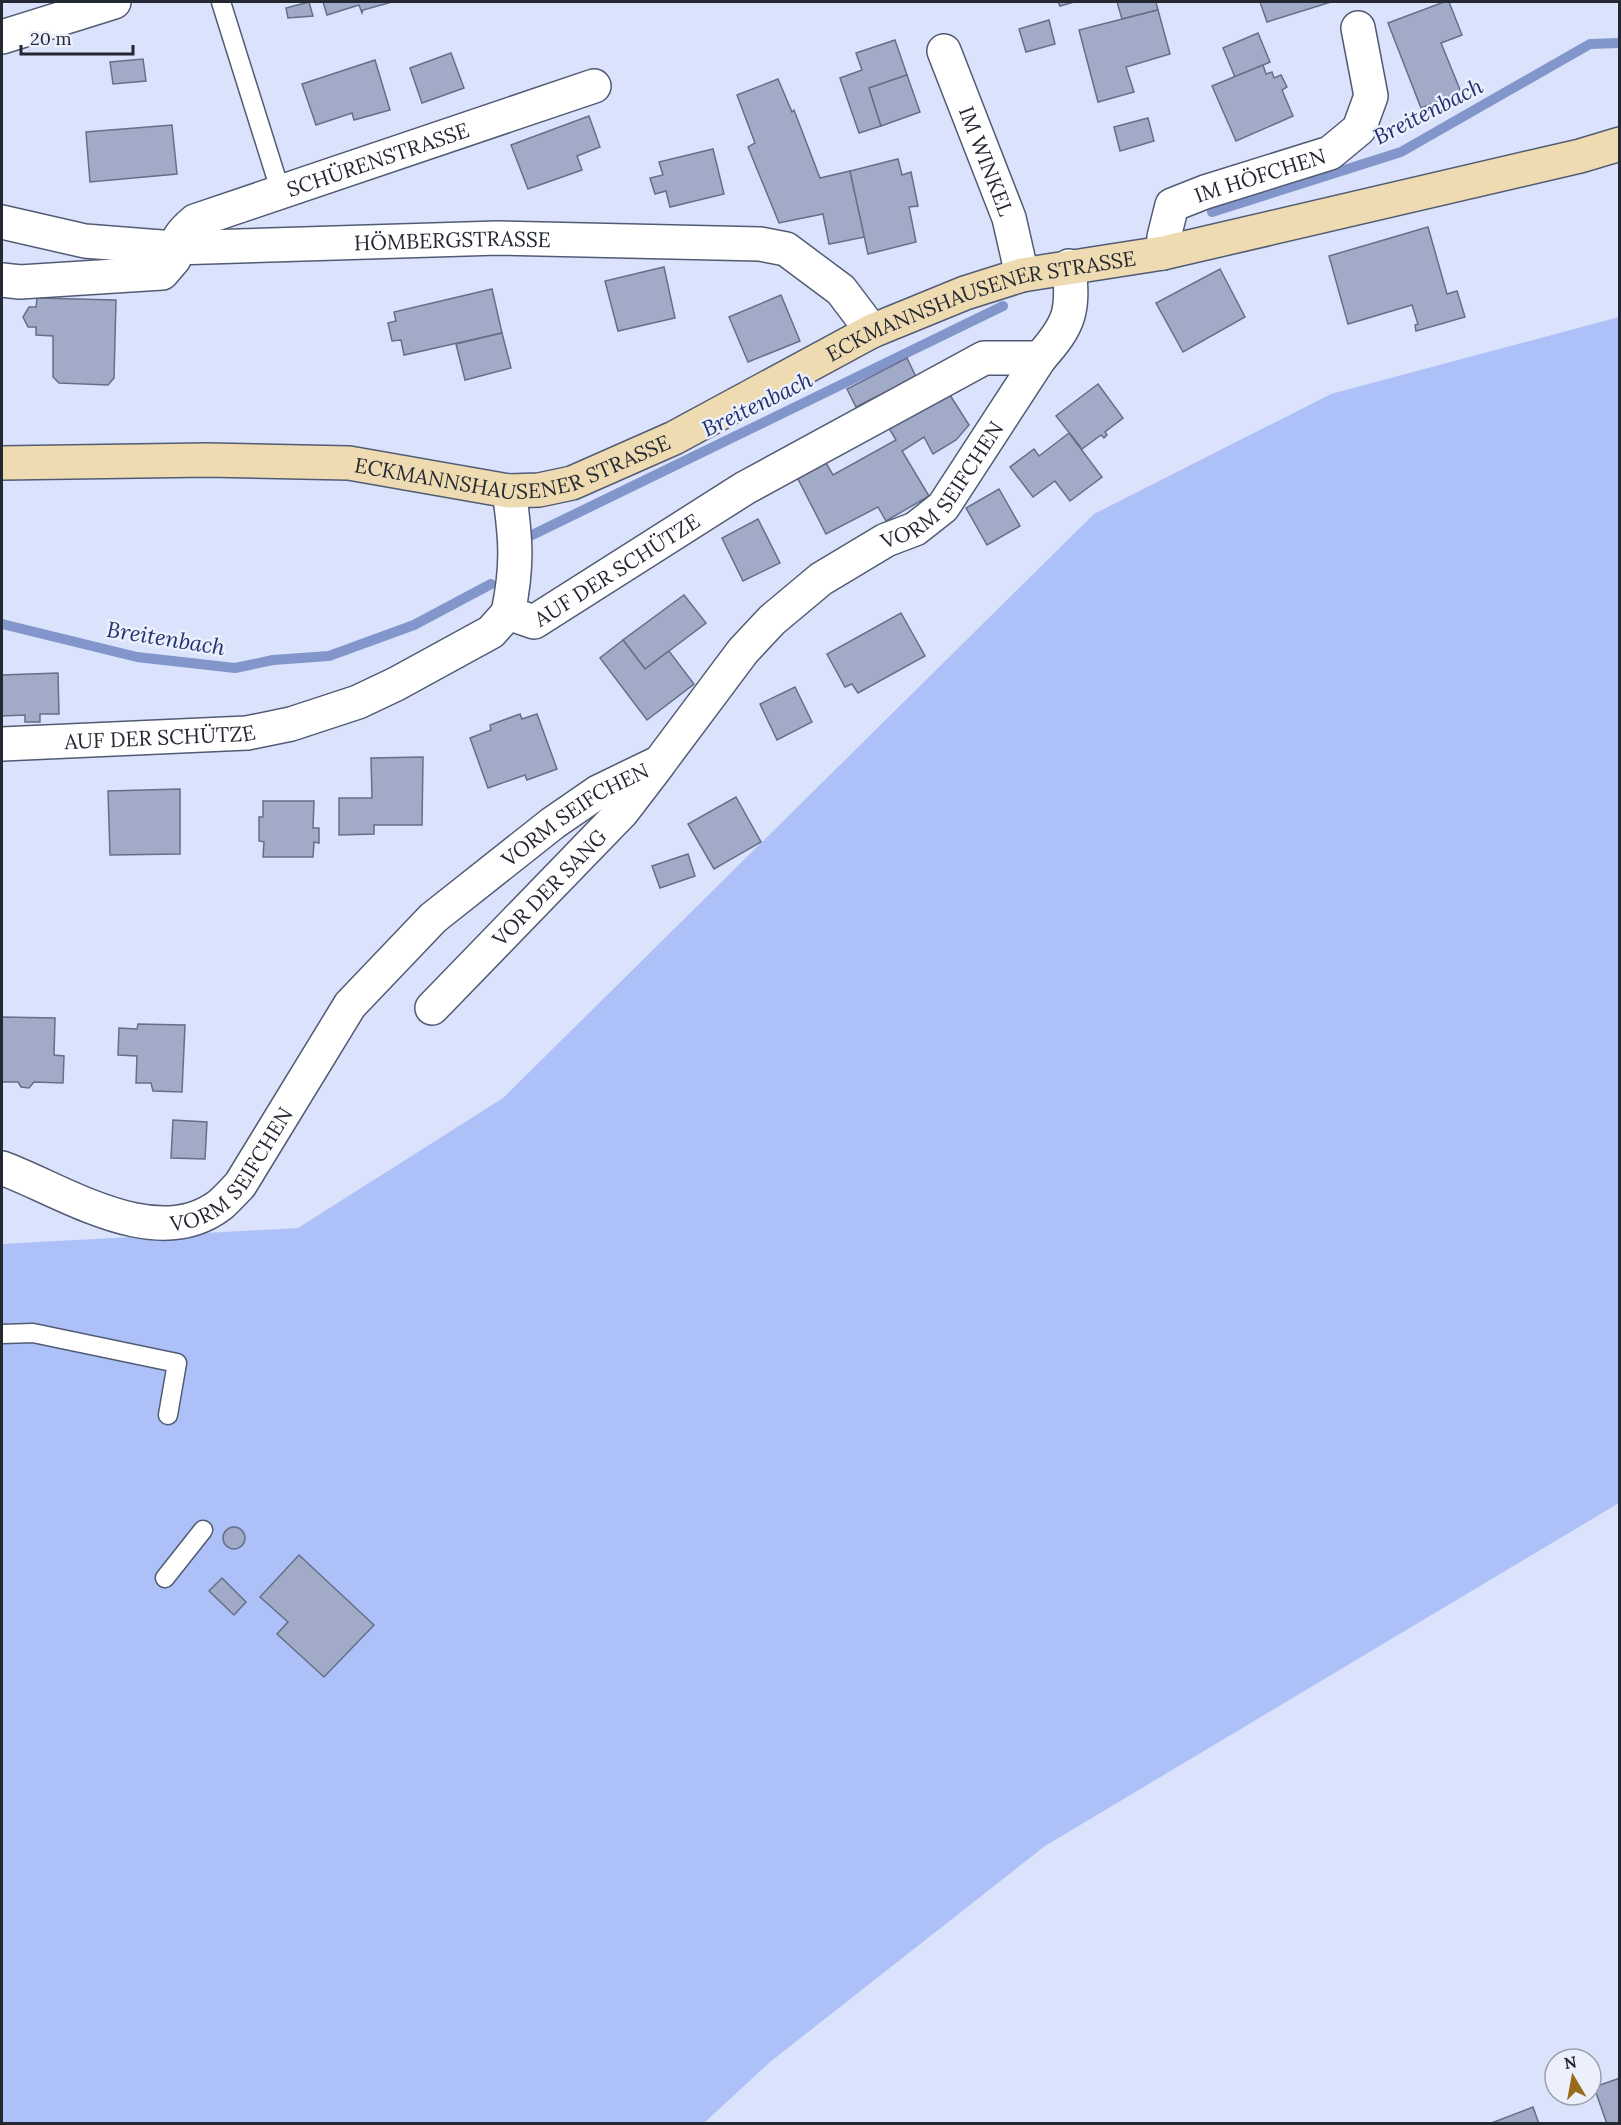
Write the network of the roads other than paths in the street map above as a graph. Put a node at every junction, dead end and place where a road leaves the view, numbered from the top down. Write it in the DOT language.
graph roads {
  1 [pos="114,2"];
  2 [pos="221,2"];
  3 [pos="1358,28"];
  4 [pos="2,37"];
  5 [pos="944,51"];
  6 [pos="594,86"];
  7 [pos="1620,144"];
  8 [pos="281,193"];
  9 [pos="2,222"];
  10 [pos="174,248"];
  11 [pos="1163,253"];
  12 [pos="1068,266"];
  13 [pos="1022,275"];
  14 [pos="2,280"];
  15 [pos="872,331"];
  16 [pos="1040,358"];
  17 [pos="2,463"];
  18 [pos="509,491"];
  19 [pos="508,613"];
  20 [pos="2,744"];
  21 [pos="660,762"];
  22 [pos="432,1008"];
  23 [pos="2,1168"];
  24 [pos="2,1334"];
  25 [pos="168,1415"];
  26 [pos="202,1530"];
  27 [pos="165,1578"];
  1 -- 4 [label="street"];
  2 -- 8 [label="lane"];
  3 -- 11 [label="street, IM HÖFCHEN"];
  5 -- 13 [label="street, IM WINKEL"];
  6 -- 8 [label="street, SCHÜRENSTRASSE"];
  7 -- 11 [label="main road, ECKMANNSHAUSENER STRASSE"];
  8 -- 10 [label="street, SCHÜRENSTRASSE"];
  9 -- 10 [label="street, HÖMBERGSTRASSE"];
  10 -- 14 [label="street, SCHÜRENSTRASSE"];
  10 -- 15 [label="street, HÖMBERGSTRASSE"];
  11 -- 12 [label="main road, ECKMANNSHAUSENER STRASSE"];
  12 -- 13 [label="main road, ECKMANNSHAUSENER STRASSE"];
  12 -- 16 [label="street, VORM SEIFCHEN"];
  13 -- 15 [label="main road, ECKMANNSHAUSENER STRASSE"];
  15 -- 18 [label="main road, ECKMANNSHAUSENER STRASSE"];
  16 -- 19 [label="street, AUF DER SCHÜTZE"];
  16 -- 21 [label="street, VORM SEIFCHEN"];
  17 -- 18 [label="main road, ECKMANNSHAUSENER STRASSE"];
  18 -- 19 [label="street"];
  19 -- 20 [label="street, AUF DER SCHÜTZE"];
  21 -- 22 [label="street, VOR DER SANG"];
  21 -- 23 [label="street, VORM SEIFCHEN"];
  24 -- 25 [label="lane"];
  26 -- 27 [label="lane"];
}
